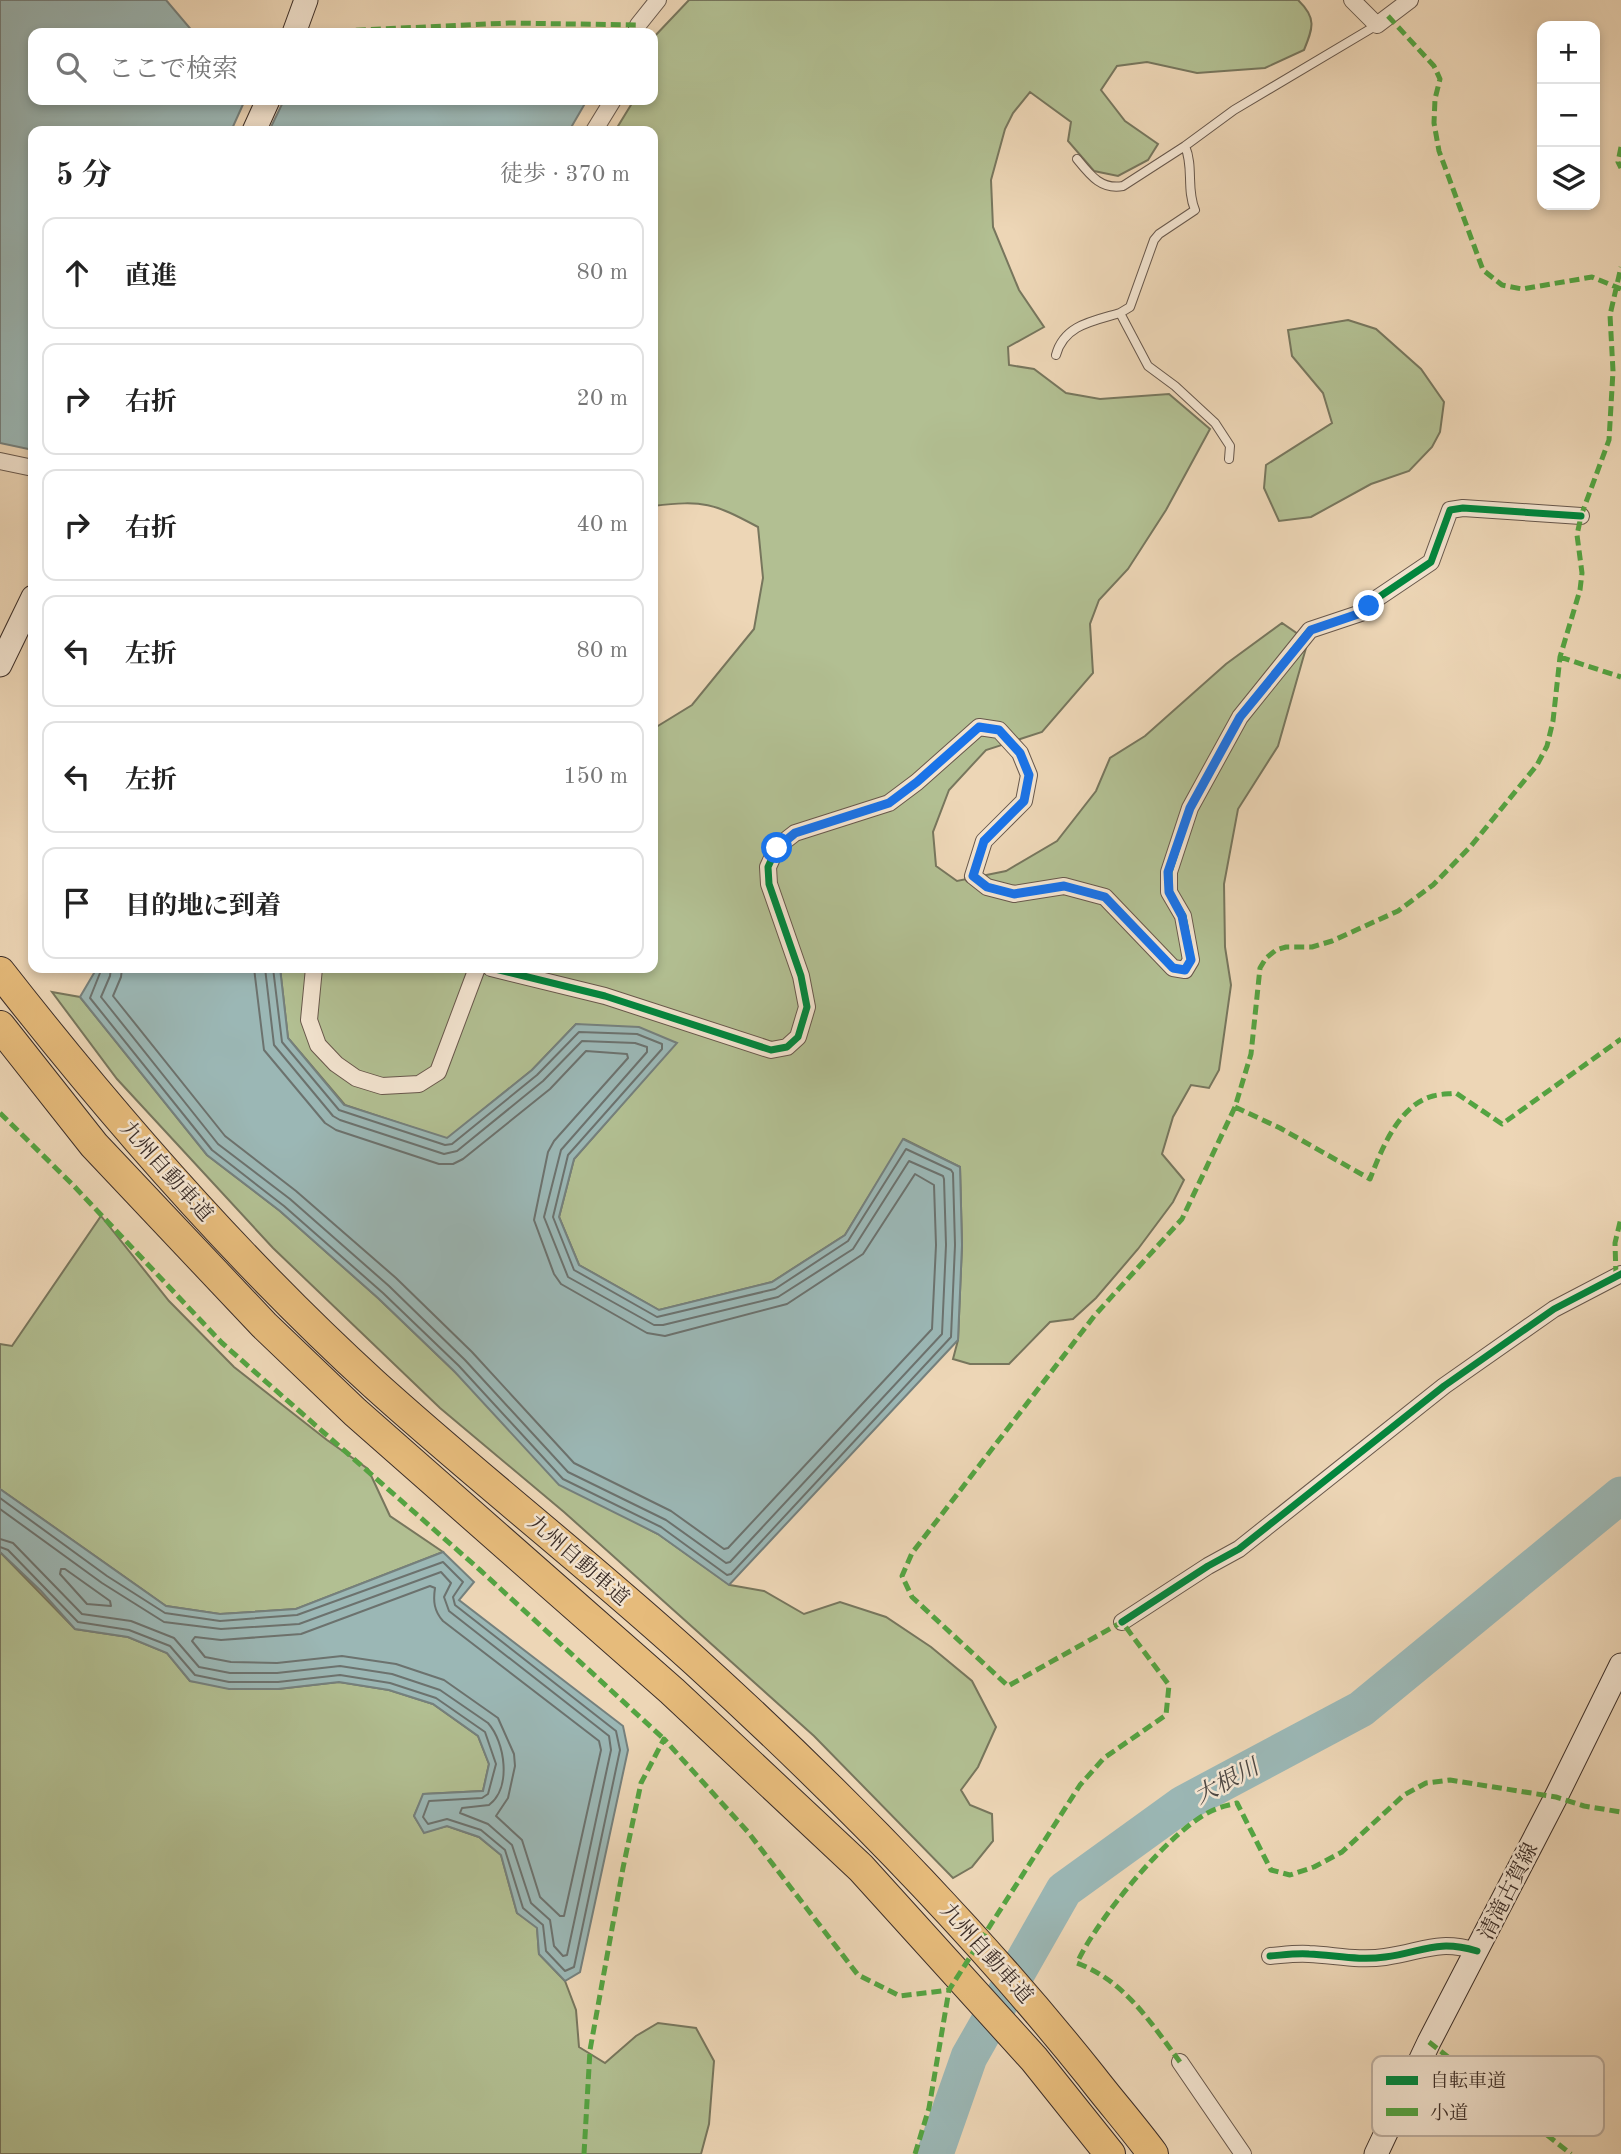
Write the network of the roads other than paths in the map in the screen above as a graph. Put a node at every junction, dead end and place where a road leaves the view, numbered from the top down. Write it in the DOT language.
graph roads {
  1 [pos="306,0"];
  2 [pos="658,0"];
  3 [pos="1352,0"];
  4 [pos="1410,0"];
  5 [pos="1377,25"];
  6 [pos="296,28"];
  7 [pos="637,28"];
  8 [pos="266,105"];
  9 [pos="610,105"];
  10 [pos="256,126"];
  11 [pos="597,126"];
  12 [pos="1185,146"];
  13 [pos="1077,159"];
  14 [pos="1120,313"];
  15 [pos="1056,355"];
  16 [pos="1229,459"];
  17 [pos="0,461"];
  18 [pos="28,467"];
  19 [pos="1581,516"];
  20 [pos="28,607"];
  21 [pos="0,665"];
  22 [pos="0,972"];
  23 [pos="314,973"];
  24 [pos="475,973"];
  25 [pos="512,973"];
  26 [pos="0,1026"];
  27 [pos="1621,1274"];
  28 [pos="1122,1622"];
  29 [pos="1621,1665"];
  30 [pos="1476,1951"];
  31 [pos="1270,1956"];
  32 [pos="1422,2056"];
  33 [pos="1180,2062"];
  34 [pos="1385,2136"];
  35 [pos="1110,2154"];
  36 [pos="1153,2154"];
  37 [pos="1244,2154"];
  38 [pos="1376,2154"];
  1 -- 6 [label="main road"];
  2 -- 7 [label="street"];
  3 -- 5 [label="street"];
  4 -- 5 [label="street"];
  5 -- 12 [label="lane"];
  8 -- 10 [label="main road"];
  9 -- 11 [label="street"];
  12 -- 13 [label="lane"];
  12 -- 14 [label="lane"];
  14 -- 15 [label="lane"];
  14 -- 16 [label="lane"];
  17 -- 18 [label="street"];
  19 -- 25 [label="street"];
  20 -- 21 [label="main road"];
  22 -- 36 [label="highway, 九州自動車道"];
  23 -- 24 [label="street"];
  26 -- 35 [label="highway, 九州自動車道"];
  27 -- 28 [label="street"];
  29 -- 30 [label="main road, 清滝古賀線"];
  30 -- 31 [label="street"];
  30 -- 32 [label="main road, 清滝古賀線"];
  33 -- 37 [label="street"];
  34 -- 38 [label="main road, 清滝古賀線"];
}
